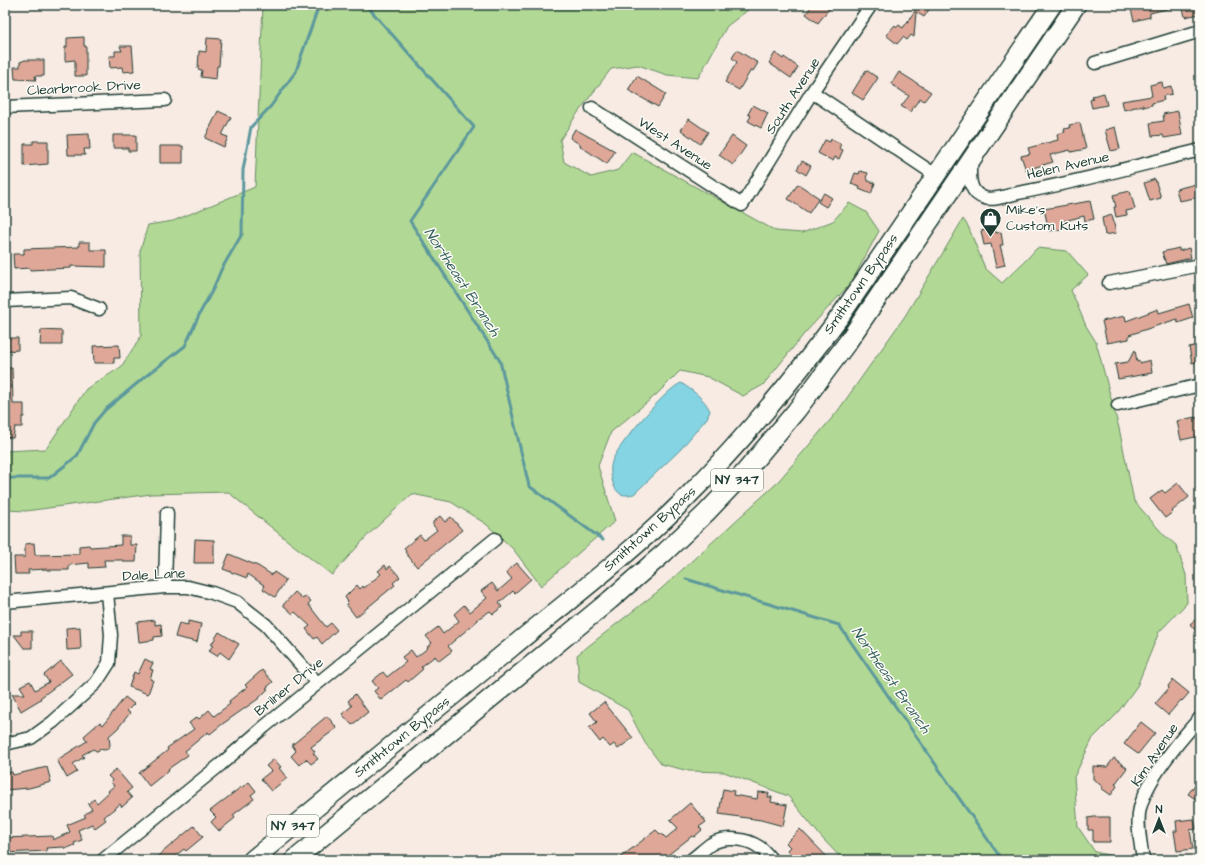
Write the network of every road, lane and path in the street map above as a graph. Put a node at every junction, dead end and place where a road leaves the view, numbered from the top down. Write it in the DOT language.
graph roads {
  1 [pos="871,5"];
  2 [pos="1052,5"];
  3 [pos="1076,5"];
  4 [pos="1200,31"];
  5 [pos="1095,63"];
  6 [pos="812,92"];
  7 [pos="165,100"];
  8 [pos="5,107"];
  9 [pos="592,108"];
  10 [pos="1200,150"];
  11 [pos="970,162"];
  12 [pos="937,176"];
  13 [pos="742,205"];
  14 [pos="1200,265"];
  15 [pos="1109,283"];
  16 [pos="5,301"];
  17 [pos="99,309"];
  18 [pos="1200,385"];
  19 [pos="1118,405"];
  20 [pos="167,513"];
  21 [pos="495,539"];
  22 [pos="165,587"];
  23 [pos="107,593"];
  24 [pos="5,602"];
  25 [pos="317,684"];
  26 [pos="1200,718"];
  27 [pos="5,744"];
  28 [pos="103,860"];
  29 [pos="252,860"];
  30 [pos="294,860"];
  31 [pos="691,860"];
  32 [pos="772,860"];
  33 [pos="1143,860"];
  1 -- 6 [label="street, South Avenue"];
  2 -- 12 [label="highway, Smithtown Bypass / NY 347"];
  3 -- 11 [label="highway, Smithtown Bypass / NY 347"];
  4 -- 5 [label="street"];
  6 -- 12 [label="street"];
  6 -- 13 [label="street, South Avenue"];
  7 -- 8 [label="street, Clearbrook Drive"];
  9 -- 13 [label="street, West Avenue"];
  10 -- 11 [label="street, Helen Avenue"];
  11 -- 30 [label="highway, Smithtown Bypass / NY 347"];
  12 -- 29 [label="highway, Smithtown Bypass / NY 347"];
  14 -- 15 [label="street"];
  16 -- 17 [label="street"];
  18 -- 19 [label="street"];
  20 -- 22 [label="street"];
  21 -- 25 [label="street, Brilner Drive"];
  22 -- 23 [label="street, Dale Lane"];
  22 -- 25 [label="street, Dale Lane"];
  23 -- 24 [label="street, Dale Lane"];
  23 -- 27 [label="street"];
  25 -- 28 [label="street, Brilner Drive"];
  26 -- 33 [label="street, Kim Avenue"];
  31 -- 32 [label="street"];
}
